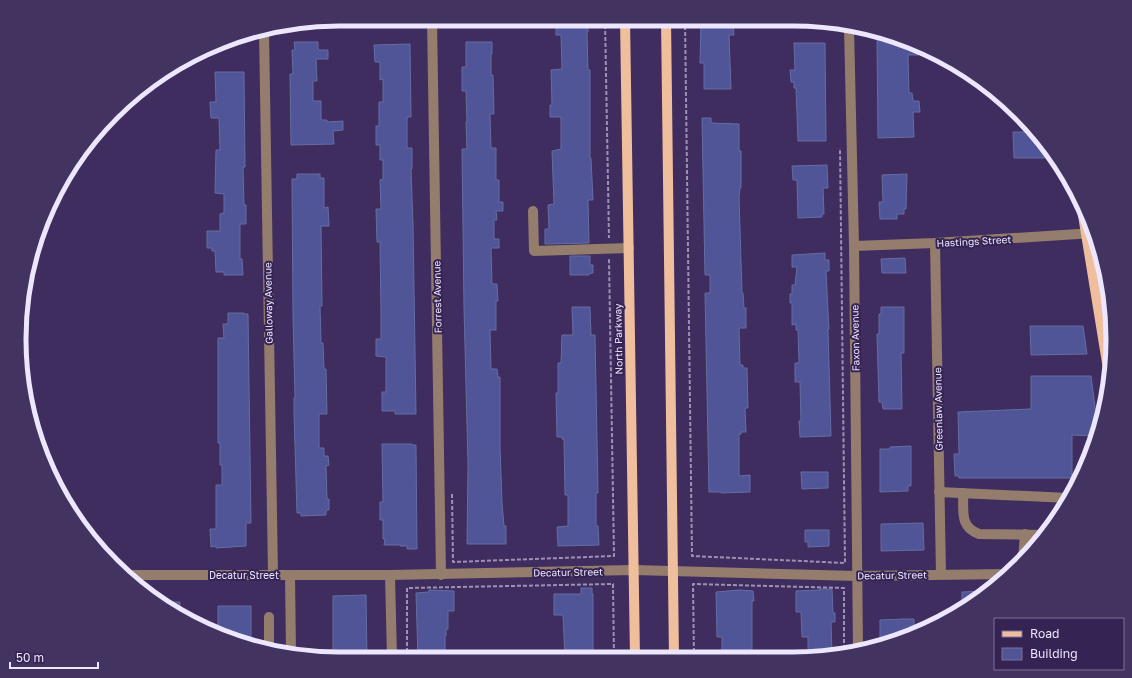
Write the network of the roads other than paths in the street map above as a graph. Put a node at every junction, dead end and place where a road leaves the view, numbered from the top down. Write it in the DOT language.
graph roads {
  1 [pos="432,26"];
  2 [pos="625,26"];
  3 [pos="666,26"];
  4 [pos="849,31"];
  5 [pos="264,35"];
  6 [pos="533,211"];
  7 [pos="1087,233"];
  8 [pos="935,243"];
  9 [pos="854,246"];
  10 [pos="629,248"];
  11 [pos="1092,249"];
  12 [pos="1106,344"];
  13 [pos="939,492"];
  14 [pos="963,493"];
  15 [pos="1063,498"];
  16 [pos="1025,534"];
  17 [pos="1037,535"];
  18 [pos="1024,549"];
  19 [pos="634,570"];
  20 [pos="673,572"];
  21 [pos="441,574"];
  22 [pos="940,574"];
  23 [pos="999,574"];
  24 [pos="134,575"];
  25 [pos="273,575"];
  26 [pos="290,575"];
  27 [pos="390,575"];
  28 [pos="857,576"];
  29 [pos="269,617"];
  30 [pos="270,644"];
  31 [pos="858,645"];
  32 [pos="291,648"];
  33 [pos="392,652"];
  34 [pos="635,652"];
  35 [pos="674,652"];
  1 -- 21 [label="street, Forrest Avenue"];
  2 -- 10 [label="main road, North Parkway"];
  3 -- 20 [label="main road"];
  4 -- 9 [label="street, Faxon Avenue"];
  5 -- 25 [label="street, Galloway Avenue"];
  6 -- 10 [label="street"];
  7 -- 8 [label="street, Hastings Street"];
  8 -- 9 [label="street, Hastings Street"];
  8 -- 13 [label="street, Greenlaw Avenue"];
  9 -- 28 [label="street, Faxon Avenue"];
  10 -- 19 [label="main road, North Parkway"];
  11 -- 12 [label="main road"];
  13 -- 14 [label="street"];
  13 -- 22 [label="street, Greenlaw Avenue"];
  14 -- 15 [label="street"];
  14 -- 16 [label="street"];
  16 -- 17 [label="street"];
  16 -- 18 [label="street"];
  19 -- 20 [label="street, Decatur Street"];
  19 -- 21 [label="street, Decatur Street"];
  19 -- 34 [label="main road, North Parkway"];
  20 -- 28 [label="street, Decatur Street"];
  20 -- 35 [label="main road"];
  21 -- 27 [label="street, Decatur Street"];
  22 -- 23 [label="street, Decatur Street"];
  22 -- 28 [label="street, Decatur Street"];
  24 -- 25 [label="street, Decatur Street"];
  25 -- 26 [label="street, Decatur Street"];
  26 -- 27 [label="street, Decatur Street"];
  26 -- 32 [label="street"];
  27 -- 33 [label="street"];
  28 -- 31 [label="street, Faxon Avenue"];
  29 -- 30 [label="street"];
}
